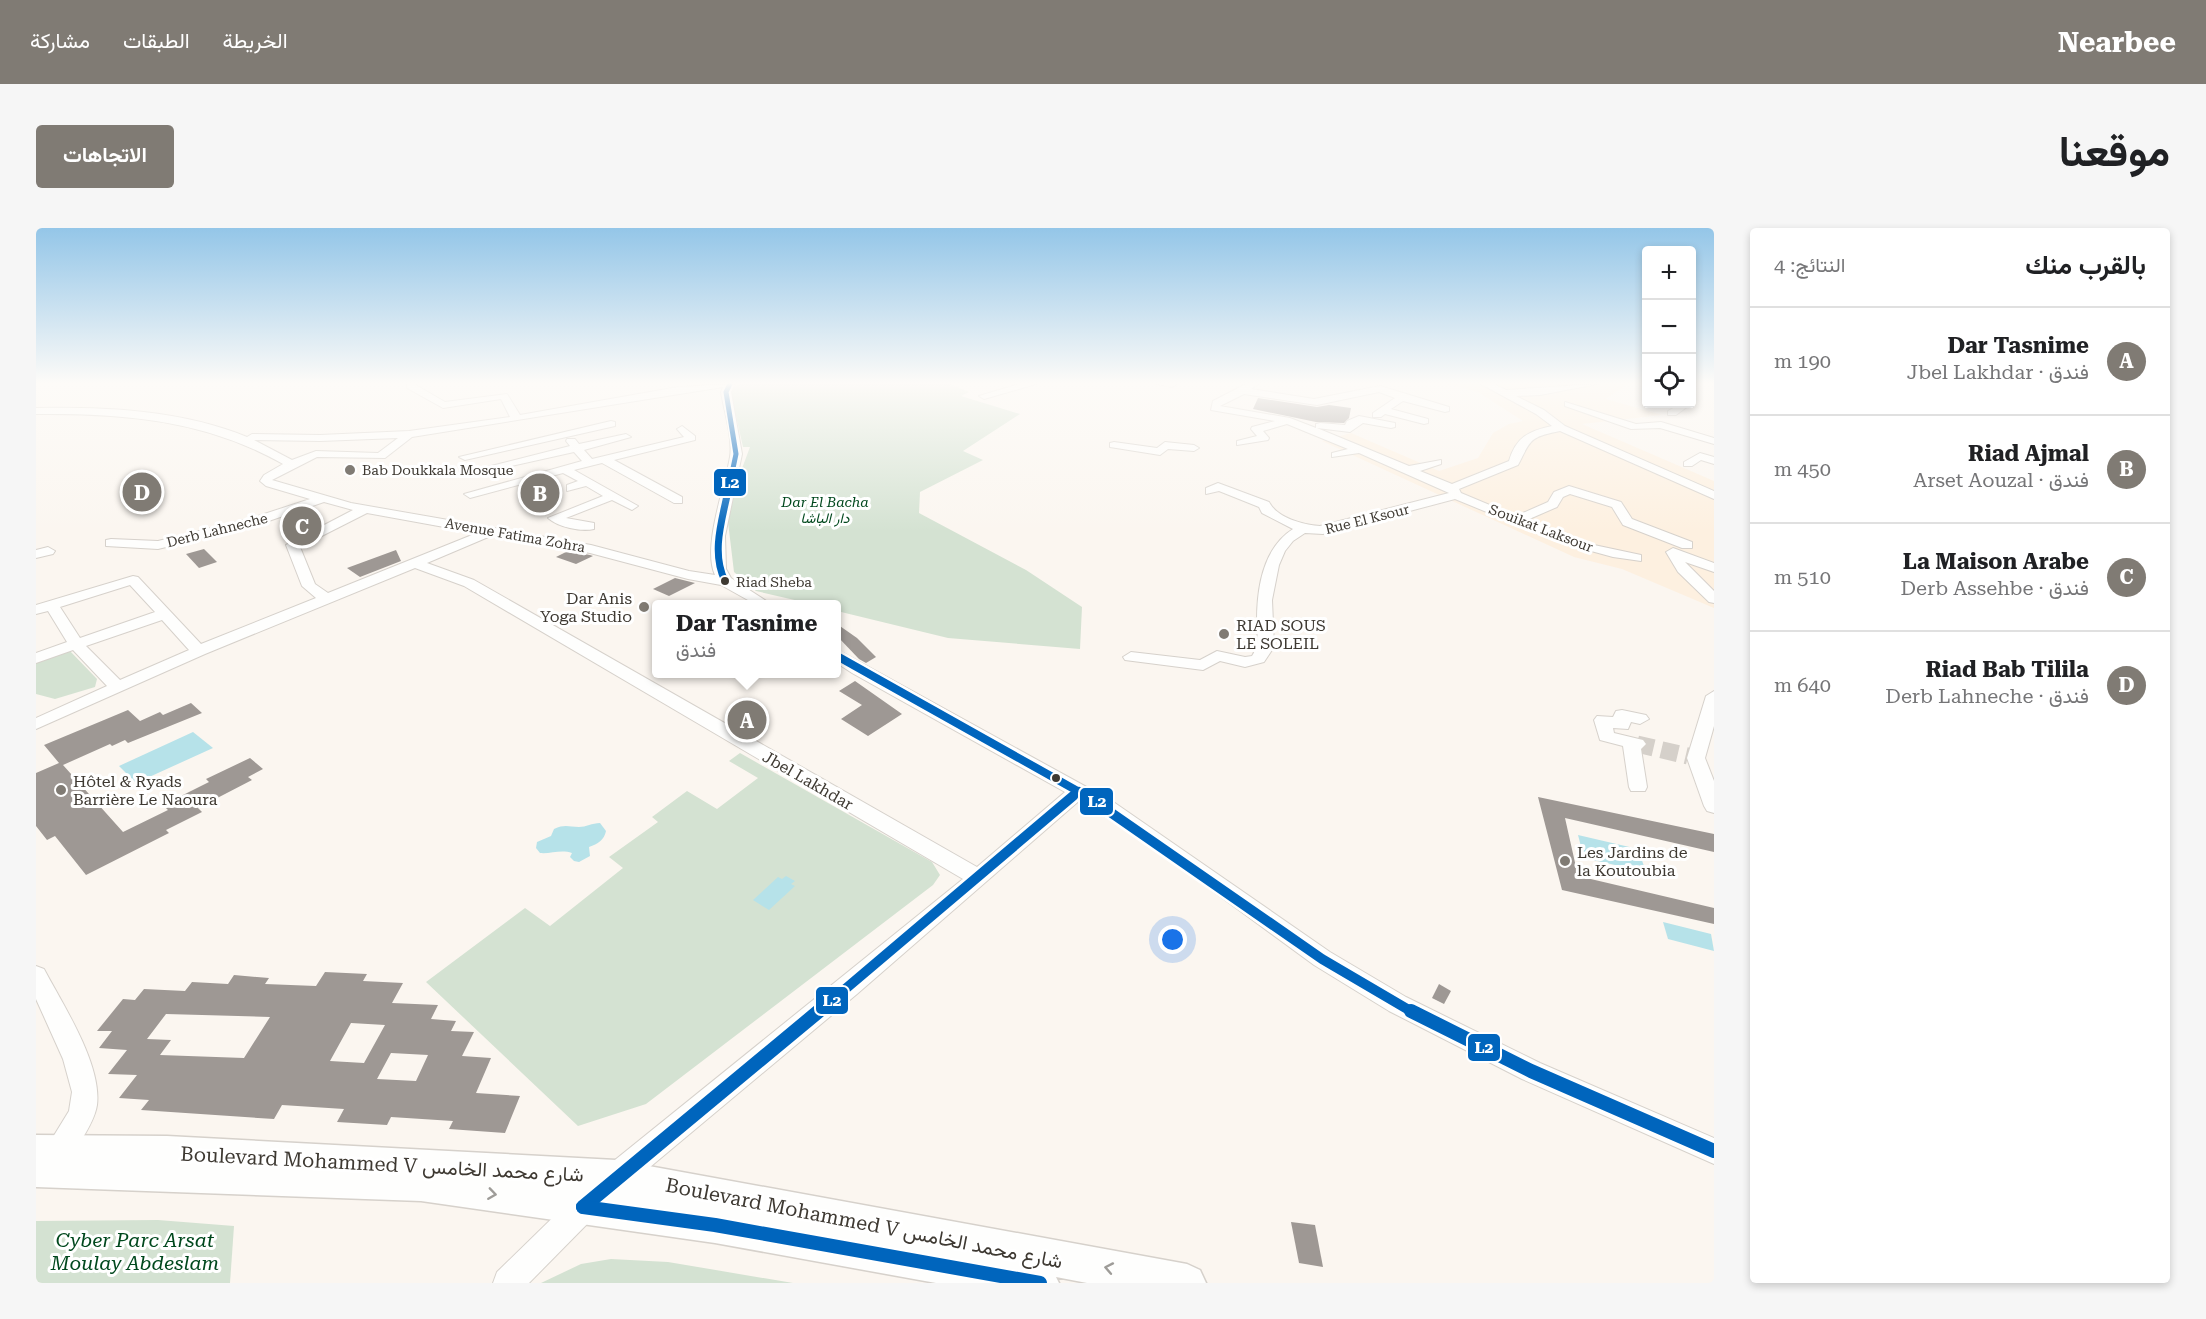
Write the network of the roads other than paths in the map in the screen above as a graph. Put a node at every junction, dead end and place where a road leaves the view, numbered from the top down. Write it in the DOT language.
graph roads {
  1 [pos="232,433"];
  2 [pos="414,433"];
  3 [pos="573,433"];
  4 [pos="686,433"];
  5 [pos="733,433"];
  6 [pos="1261,433"];
  7 [pos="1322,433"];
  8 [pos="1534,433"];
  9 [pos="1573,433"];
  10 [pos="1687,433"];
  11 [pos="1697,433"];
  12 [pos="235,434"];
  13 [pos="409,434"];
  14 [pos="566,435"];
  15 [pos="1693,435"];
  16 [pos="340,436"];
  17 [pos="626,437"];
  18 [pos="1262,439"];
  19 [pos="1714,441"];
  20 [pos="1241,443"];
  21 [pos="1273,444"];
  22 [pos="1114,445"];
  23 [pos="577,448"];
  24 [pos="1194,448"];
  25 [pos="1363,449"];
  26 [pos="316,454"];
  27 [pos="1336,455"];
  28 [pos="465,457"];
  29 [pos="605,460"];
  30 [pos="1714,460"];
  31 [pos="1437,462"];
  32 [pos="589,463"];
  33 [pos="291,464"];
  34 [pos="1688,464"];
  35 [pos="564,469"];
  36 [pos="485,470"];
  37 [pos="1409,470"];
  38 [pos="587,483"];
  39 [pos="571,488"];
  40 [pos="1210,491"];
  41 [pos="1454,492"];
  42 [pos="470,494"];
  43 [pos="1714,495"];
  44 [pos="613,496"];
  45 [pos="322,499"];
  46 [pos="678,500"];
  47 [pos="632,506"];
  48 [pos="366,508"];
  49 [pos="1518,520"];
  50 [pos="590,526"];
  51 [pos="1302,529"];
  52 [pos="492,531"];
  53 [pos="111,543"];
  54 [pos="1687,545"];
  55 [pos="1636,558"];
  56 [pos="415,564"];
  57 [pos="1714,568"];
  58 [pos="725,581"];
  59 [pos="327,599"];
  60 [pos="1714,599"];
  61 [pos="757,600"];
  62 [pos="44,607"];
  63 [pos="164,614"];
  64 [pos="76,644"];
  65 [pos="199,651"];
  66 [pos="1131,657"];
  67 [pos="36,658"];
  68 [pos="841,658"];
  69 [pos="117,687"];
  70 [pos="1714,696"];
  71 [pos="1640,719"];
  72 [pos="39,720"];
  73 [pos="1638,787"];
  74 [pos="1078,791"];
  75 [pos="1714,806"];
  76 [pos="979,878"];
  77 [pos="36,976"];
  78 [pos="1714,1151"];
  79 [pos="45,1160"];
  80 [pos="616,1178"];
  81 [pos="583,1207"];
  82 [pos="508,1283"];
  83 [pos="1040,1283"];
  84 [pos="1187,1283"];
  1 -- 12 [label="street"];
  2 -- 13 [label="street"];
  3 -- 14 [label="street"];
  4 -- 29 [label="street"];
  5 -- 58 [label="street"];
  6 -- 18 [label="street"];
  7 -- 25 [label="street, Souikat Laksour"];
  8 -- 41 [label="street, Rue El Ksour"];
  9 -- 43 [label="street"];
  10 -- 15 [label="street"];
  11 -- 15 [label="street"];
  12 -- 16 [label="street"];
  12 -- 33 [label="street"];
  13 -- 16 [label="street"];
  13 -- 26 [label="street"];
  14 -- 23 [label="street"];
  14 -- 28 [label="street"];
  15 -- 19 [label="street"];
  16 -- 26 [label="street"];
  17 -- 23 [label="street"];
  18 -- 20 [label="street"];
  18 -- 21 [label="street"];
  22 -- 24 [label="street"];
  23 -- 32 [label="street"];
  23 -- 36 [label="street"];
  25 -- 27 [label="street"];
  25 -- 37 [label="street, Souikat Laksour"];
  26 -- 33 [label="street"];
  29 -- 32 [label="street"];
  29 -- 46 [label="street"];
  30 -- 34 [label="street"];
  31 -- 37 [label="street"];
  32 -- 35 [label="street"];
  33 -- 45 [label="street, Avenue Fatima Zohra"];
  35 -- 38 [label="street"];
  35 -- 42 [label="street"];
  37 -- 41 [label="street, Souikat Laksour"];
  38 -- 39 [label="street"];
  38 -- 44 [label="street"];
  40 -- 51 [label="street"];
  41 -- 49 [label="street, Souikat Laksour"];
  41 -- 51 [label="street, Rue El Ksour"];
  44 -- 47 [label="street"];
  44 -- 50 [label="street"];
  45 -- 48 [label="street, Avenue Fatima Zohra"];
  45 -- 53 [label="street, Derb Lahneche"];
  48 -- 52 [label="street, Avenue Fatima Zohra"];
  48 -- 59 [label="street"];
  49 -- 54 [label="street"];
  49 -- 55 [label="street, Souikat Laksour"];
  51 -- 66 [label="street, Rue El Ksour"];
  52 -- 56 [label="street"];
  52 -- 58 [label="street, Avenue Fatima Zohra"];
  56 -- 59 [label="street"];
  56 -- 76 [label="street, Jbel Lakhdar"];
  57 -- 60 [label="street"];
  58 -- 61 [label="street, Avenue Fatima Zohra"];
  59 -- 65 [label="street"];
  62 -- 63 [label="street"];
  62 -- 64 [label="street"];
  63 -- 64 [label="street"];
  63 -- 65 [label="street"];
  64 -- 67 [label="street"];
  64 -- 69 [label="street"];
  65 -- 69 [label="street"];
  68 -- 74 [label="street"];
  69 -- 72 [label="street"];
  70 -- 75 [label="street"];
  71 -- 73 [label="street"];
  74 -- 76 [label="street"];
  74 -- 78 [label="street"];
  76 -- 80 [label="street"];
  77 -- 79 [label="street"];
  79 -- 80 [label="main road, Boulevard Mohammed V شارع محمد الخامس"];
  79 -- 81 [label="main road, Boulevard Mohammed V شارع محمد الخامس, one-way"];
  80 -- 81 [label="street"];
  84 -- 80 [label="main road, Boulevard Mohammed V شارع محمد الخامس, one-way"];
  81 -- 82 [label="street"];
  81 -- 83 [label="main road, Boulevard Mohammed V شارع محمد الخامس"];
}
